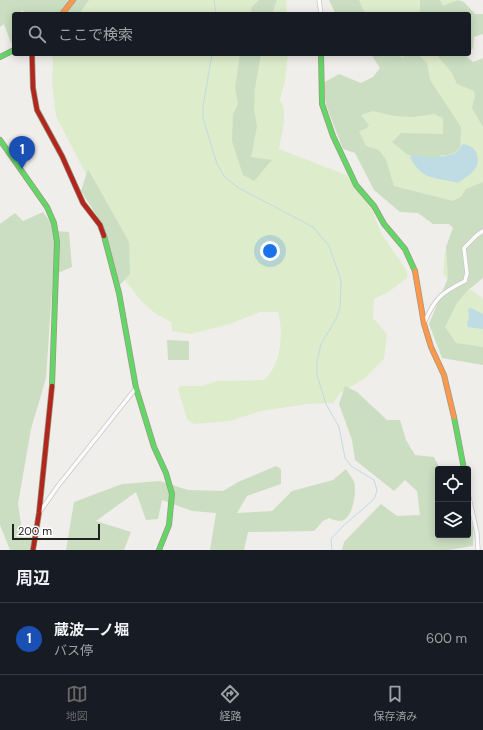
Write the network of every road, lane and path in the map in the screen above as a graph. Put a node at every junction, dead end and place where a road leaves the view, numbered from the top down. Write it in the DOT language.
graph roads {
  1 [pos="73,0"];
  2 [pos="320,0"];
  3 [pos="64,12"];
  4 [pos="321,12"];
  5 [pos="12,51"];
  6 [pos="32,56"];
  7 [pos="320,56"];
  8 [pos="0,57"];
  9 [pos="0,140"];
  10 [pos="483,231"];
  11 [pos="424,324"];
  12 [pos="136,388"];
  13 [pos="464,466"];
  14 [pos="470,502"];
  15 [pos="39,514"];
  16 [pos="33,550"];
  17 [pos="159,550"];
  18 [pos="478,550"];
  1 -- 3 [label="street"];
  2 -- 4 [label="street"];
  5 -- 8 [label="street"];
  6 -- 12 [label="street"];
  7 -- 11 [label="street"];
  9 -- 15 [label="street"];
  10 -- 11 [label="street"];
  11 -- 13 [label="street"];
  12 -- 15 [label="street"];
  12 -- 17 [label="street"];
  14 -- 18 [label="street"];
  15 -- 16 [label="street"];
}
